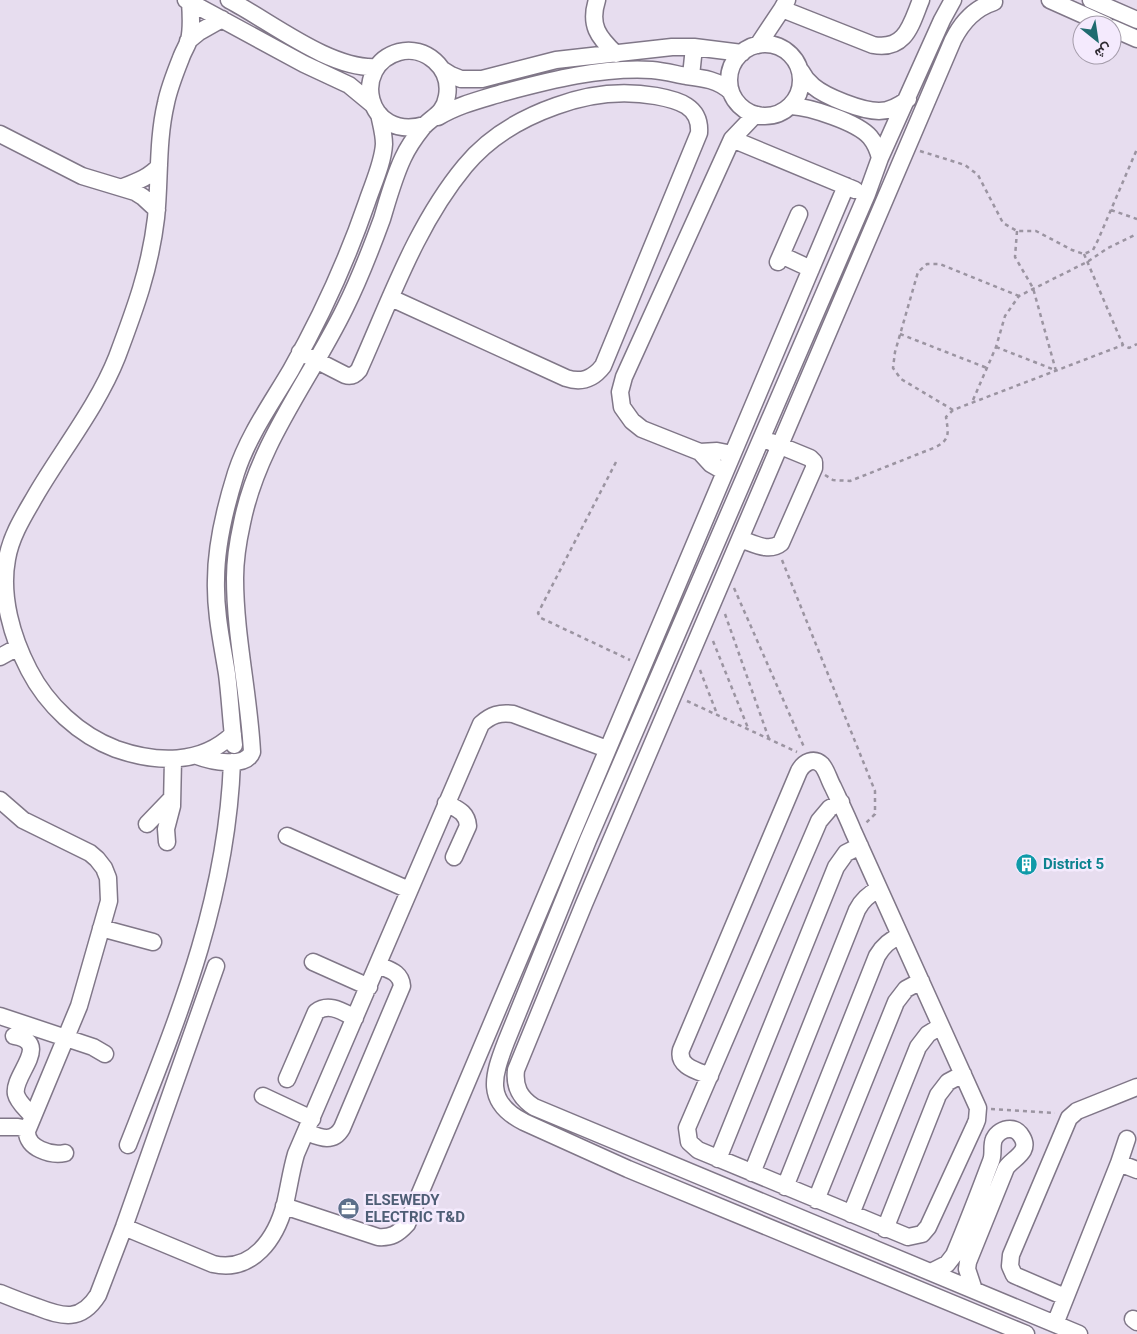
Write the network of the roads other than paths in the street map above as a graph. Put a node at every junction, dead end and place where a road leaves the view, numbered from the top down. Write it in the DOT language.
graph roads {
  1 [pos="597,0"];
  2 [pos="921,0"];
  3 [pos="954,0"];
  4 [pos="1050,0"];
  5 [pos="1091,0"];
  6 [pos="188,1"];
  7 [pos="231,1"];
  8 [pos="993,1"];
  9 [pos="784,5"];
  10 [pos="1084,15"];
  11 [pos="222,19"];
  12 [pos="1137,20"];
  13 [pos="595,27"];
  14 [pos="1122,32"];
  15 [pos="1137,39"];
  16 [pos="188,41"];
  17 [pos="758,45"];
  18 [pos="694,47"];
  19 [pos="779,47"];
  20 [pos="651,50"];
  21 [pos="742,53"];
  22 [pos="616,54"];
  23 [pos="579,56"];
  24 [pos="377,67"];
  25 [pos="443,70"];
  26 [pos="650,70"];
  27 [pos="801,71"];
  28 [pos="691,76"];
  29 [pos="555,79"];
  30 [pos="525,87"];
  31 [pos="733,95"];
  32 [pos="908,99"];
  33 [pos="562,104"];
  34 [pos="791,106"];
  35 [pos="375,109"];
  36 [pos="541,111"];
  37 [pos="758,115"];
  38 [pos="430,121"];
  39 [pos="0,134"];
  40 [pos="732,139"];
  41 [pos="880,158"];
  42 [pos="159,166"];
  43 [pos="846,186"];
  44 [pos="123,187"];
  45 [pos="867,194"];
  46 [pos="156,210"];
  47 [pos="799,214"];
  48 [pos="813,264"];
  49 [pos="391,298"];
  50 [pos="799,350"];
  51 [pos="300,352"];
  52 [pos="818,357"];
  53 [pos="316,361"];
  54 [pos="762,438"];
  55 [pos="780,445"];
  56 [pos="700,452"];
  57 [pos="732,454"];
  58 [pos="725,472"];
  59 [pos="740,539"];
  60 [pos="217,560"];
  61 [pos="236,560"];
  62 [pos="683,571"];
  63 [pos="3,572"];
  64 [pos="702,579"];
  65 [pos="18,647"];
  66 [pos="0,657"];
  67 [pos="642,668"];
  68 [pos="658,678"];
  69 [pos="233,734"];
  70 [pos="607,749"];
  71 [pos="197,756"];
  72 [pos="173,759"];
  73 [pos="238,761"];
  74 [pos="172,798"];
  75 [pos="0,800"];
  76 [pos="841,802"];
  77 [pos="446,803"];
  78 [pos="147,824"];
  79 [pos="287,836"];
  80 [pos="856,838"];
  81 [pos="588,840"];
  82 [pos="167,842"];
  83 [pos="607,848"];
  84 [pos="454,857"];
  85 [pos="410,890"];
  86 [pos="880,890"];
  87 [pos="101,928"];
  88 [pos="900,936"];
  89 [pos="153,942"];
  90 [pos="313,962"];
  91 [pos="378,965"];
  92 [pos="216,966"];
  93 [pos="921,981"];
  94 [pos="369,987"];
  95 [pos="0,1016"];
  96 [pos="355,1018"];
  97 [pos="941,1026"];
  98 [pos="68,1033"];
  99 [pos="14,1036"];
  100 [pos="108,1048"];
  101 [pos="962,1074"];
  102 [pos="710,1076"];
  103 [pos="287,1079"];
  104 [pos="1137,1087"];
  105 [pos="263,1096"];
  106 [pos="30,1123"];
  107 [pos="309,1125"];
  108 [pos="0,1127"];
  109 [pos="1127,1139"];
  110 [pos="128,1145"];
  111 [pos="636,1149"];
  112 [pos="65,1153"];
  113 [pos="718,1159"];
  114 [pos="1119,1163"];
  115 [pos="628,1170"];
  116 [pos="1137,1170"];
  117 [pos="752,1173"];
  118 [pos="785,1187"];
  119 [pos="816,1200"];
  120 [pos="284,1206"];
  121 [pos="845,1212"];
  122 [pos="124,1228"];
  123 [pos="885,1228"];
  124 [pos="830,1230"];
  125 [pos="931,1272"];
  126 [pos="974,1290"];
  127 [pos="0,1294"];
  128 [pos="1065,1297"];
  129 [pos="1055,1324"];
  130 [pos="1026,1334"];
  131 [pos="1079,1334"];
  1 -- 13 [label="street"];
  2 -- 9 [label="street"];
  3 -- 32 [label="street"];
  4 -- 10 [label="street"];
  5 -- 12 [label="street"];
  6 -- 11 [label="street"];
  6 -- 16 [label="street"];
  7 -- 24 [label="street"];
  8 -- 52 [label="street"];
  9 -- 17 [label="street"];
  9 -- 19 [label="street"];
  11 -- 16 [label="street"];
  11 -- 35 [label="street"];
  13 -- 22 [label="street"];
  13 -- 23 [label="street"];
  14 -- 15 [label="street"];
  16 -- 42 [label="street"];
  17 -- 19 [label="street"];
  17 -- 21 [label="street"];
  18 -- 20 [label="street"];
  18 -- 21 [label="street"];
  18 -- 28 [label="street"];
  19 -- 27 [label="street"];
  20 -- 22 [label="street"];
  20 -- 26 [label="street"];
  21 -- 31 [label="street"];
  22 -- 23 [label="street"];
  23 -- 25 [label="street"];
  24 -- 25 [label="street"];
  24 -- 35 [label="street"];
  25 -- 38 [label="street"];
  26 -- 28 [label="street"];
  26 -- 29 [label="street"];
  27 -- 32 [label="street"];
  27 -- 34 [label="street"];
  28 -- 31 [label="street"];
  29 -- 30 [label="street"];
  29 -- 33 [label="street"];
  30 -- 36 [label="street"];
  30 -- 38 [label="street"];
  31 -- 37 [label="street"];
  31 -- 40 [label="street"];
  32 -- 41 [label="street"];
  33 -- 36 [label="street"];
  33 -- 49 [label="street"];
  34 -- 37 [label="street"];
  34 -- 41 [label="street"];
  35 -- 38 [label="street"];
  35 -- 51 [label="street"];
  36 -- 49 [label="street"];
  37 -- 40 [label="street"];
  38 -- 53 [label="street"];
  39 -- 44 [label="street"];
  40 -- 43 [label="street"];
  40 -- 56 [label="street"];
  41 -- 45 [label="street"];
  42 -- 44 [label="street"];
  42 -- 46 [label="street"];
  43 -- 45 [label="street"];
  43 -- 48 [label="street"];
  44 -- 46 [label="street"];
  45 -- 50 [label="street"];
  46 -- 63 [label="street"];
  47 -- 48 [label="street"];
  48 -- 57 [label="street"];
  49 -- 53 [label="street"];
  50 -- 52 [label="street"];
  50 -- 54 [label="street"];
  51 -- 53 [label="street"];
  51 -- 60 [label="street"];
  52 -- 55 [label="street"];
  53 -- 61 [label="street"];
  54 -- 55 [label="street"];
  54 -- 64 [label="street"];
  55 -- 59 [label="street"];
  55 -- 59 [label="street"];
  56 -- 57 [label="street"];
  56 -- 58 [label="street"];
  57 -- 58 [label="street"];
  58 -- 62 [label="street"];
  59 -- 83 [label="street"];
  60 -- 61 [label="street"];
  60 -- 69 [label="street"];
  61 -- 73 [label="street"];
  62 -- 64 [label="street"];
  62 -- 67 [label="street"];
  63 -- 65 [label="street"];
  64 -- 68 [label="street"];
  65 -- 66 [label="street"];
  65 -- 72 [label="street"];
  67 -- 68 [label="street"];
  67 -- 70 [label="street"];
  68 -- 81 [label="street"];
  69 -- 71 [label="street"];
  69 -- 73 [label="street"];
  70 -- 77 [label="street"];
  70 -- 120 [label="street"];
  71 -- 72 [label="street"];
  71 -- 73 [label="street"];
  72 -- 74 [label="street"];
  73 -- 110 [label="street"];
  74 -- 78 [label="street"];
  74 -- 82 [label="street"];
  75 -- 87 [label="street"];
  76 -- 80 [label="street"];
  76 -- 102 [label="street"];
  76 -- 102 [label="street"];
  77 -- 84 [label="street"];
  77 -- 85 [label="street"];
  79 -- 85 [label="street"];
  80 -- 86 [label="street"];
  80 -- 113 [label="street"];
  81 -- 83 [label="street"];
  81 -- 115 [label="street"];
  83 -- 111 [label="street"];
  85 -- 91 [label="street"];
  86 -- 88 [label="street"];
  86 -- 117 [label="street"];
  87 -- 89 [label="street"];
  87 -- 98 [label="street"];
  88 -- 93 [label="street"];
  88 -- 118 [label="street"];
  90 -- 94 [label="street"];
  91 -- 94 [label="street"];
  91 -- 107 [label="street"];
  92 -- 122 [label="street"];
  93 -- 97 [label="street"];
  93 -- 119 [label="street"];
  94 -- 96 [label="street"];
  95 -- 98 [label="street"];
  96 -- 103 [label="street"];
  96 -- 107 [label="street"];
  97 -- 101 [label="street"];
  97 -- 121 [label="street"];
  98 -- 100 [label="street"];
  98 -- 106 [label="street"];
  99 -- 106 [label="street"];
  101 -- 123 [label="street"];
  101 -- 123 [label="street"];
  102 -- 113 [label="street"];
  104 -- 128 [label="street"];
  105 -- 107 [label="street"];
  106 -- 108 [label="street"];
  106 -- 112 [label="street"];
  107 -- 120 [label="street"];
  109 -- 114 [label="street"];
  111 -- 115 [label="street"];
  111 -- 124 [label="street"];
  113 -- 117 [label="street"];
  114 -- 116 [label="street"];
  114 -- 128 [label="street"];
  115 -- 130 [label="street"];
  117 -- 118 [label="street"];
  118 -- 119 [label="street"];
  119 -- 121 [label="street"];
  120 -- 122 [label="street"];
  121 -- 123 [label="street"];
  121 -- 124 [label="street"];
  122 -- 127 [label="street"];
  124 -- 125 [label="street"];
  125 -- 126 [label="street"];
  125 -- 126 [label="street"];
  126 -- 129 [label="street"];
  128 -- 129 [label="street"];
  129 -- 131 [label="street"];
}
